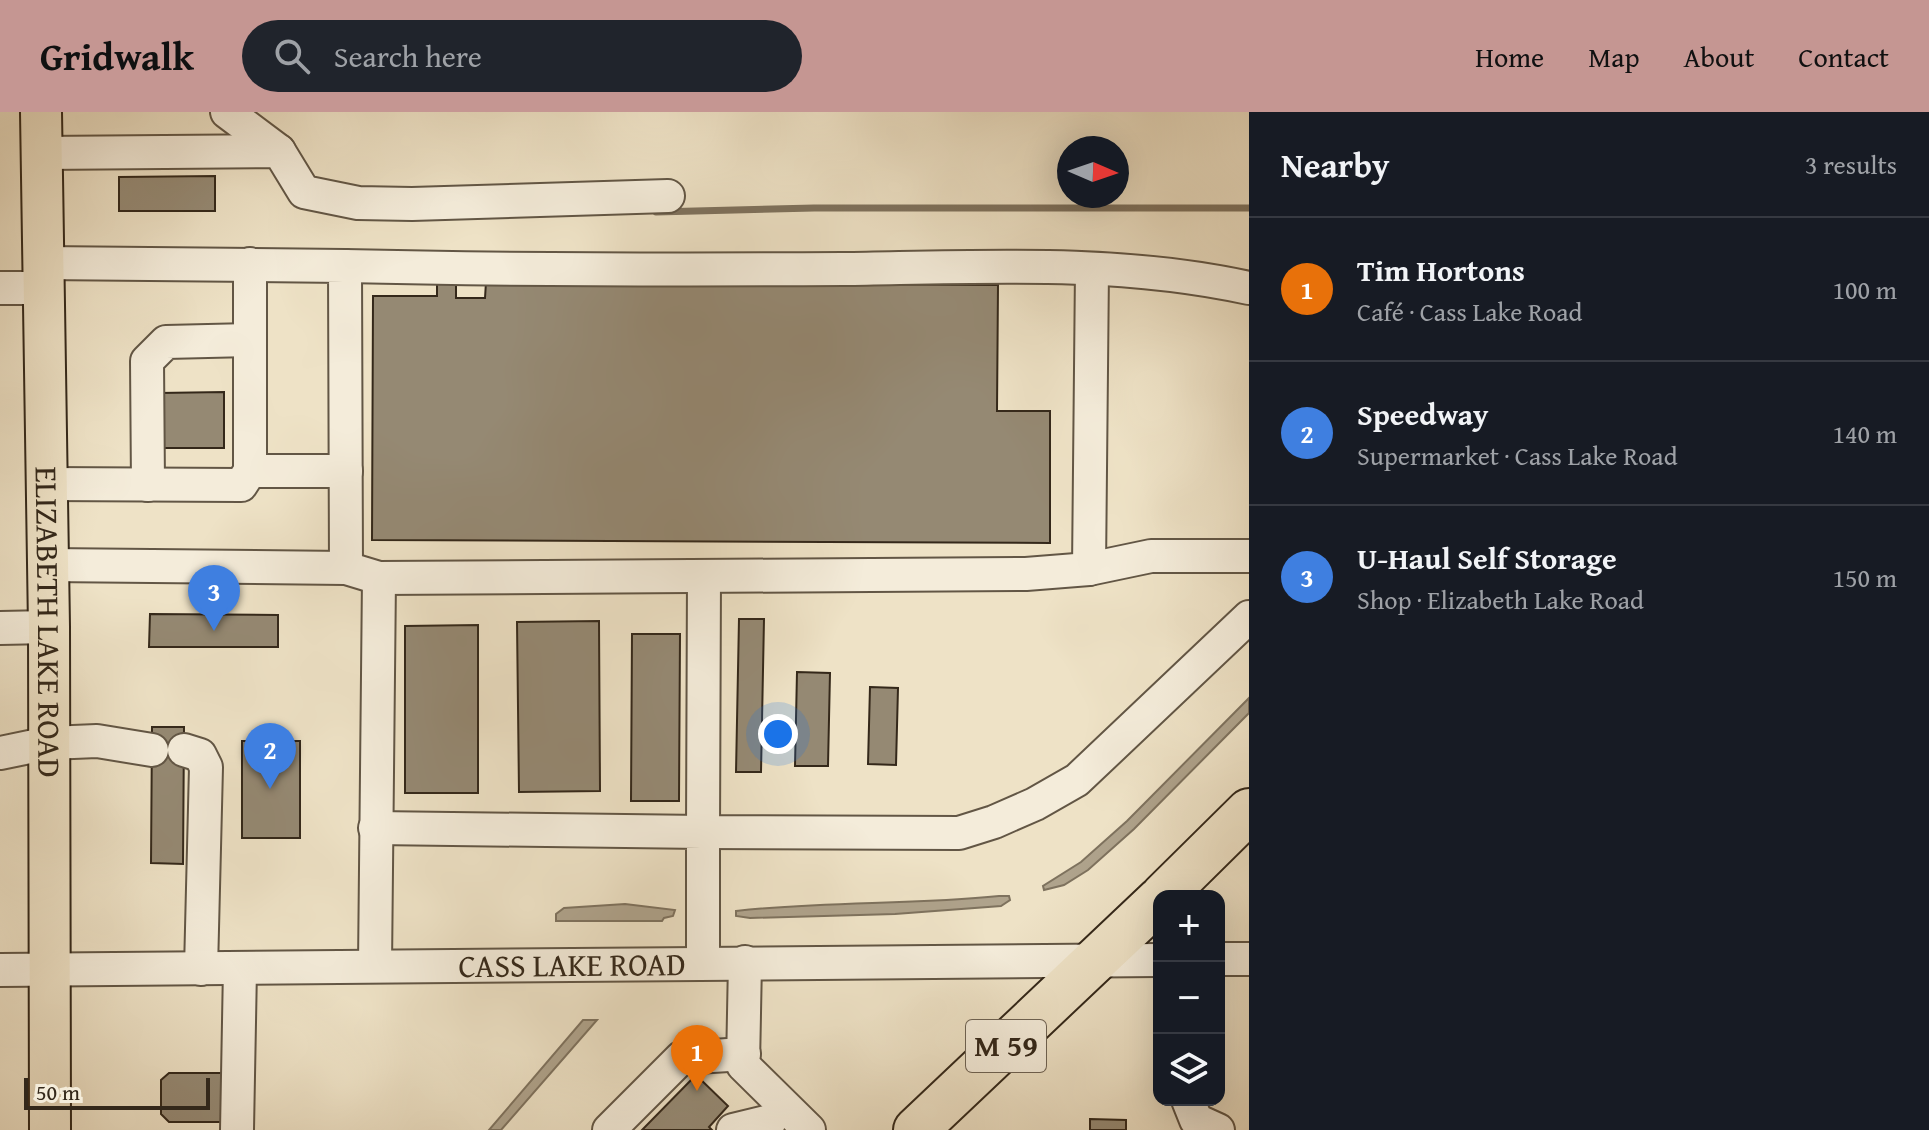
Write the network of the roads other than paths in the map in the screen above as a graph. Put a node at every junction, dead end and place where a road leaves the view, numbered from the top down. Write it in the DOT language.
graph roads {
  1 [pos="41,112"];
  2 [pos="227,112"];
  3 [pos="279,151"];
  4 [pos="42,153"];
  5 [pos="668,196"];
  6 [pos="250,264"];
  7 [pos="345,266"];
  8 [pos="1092,269"];
  9 [pos="44,276"];
  10 [pos="0,288"];
  11 [pos="1249,288"];
  12 [pos="250,340"];
  13 [pos="250,471"];
  14 [pos="346,471"];
  15 [pos="47,484"];
  16 [pos="148,485"];
  17 [pos="1249,556"];
  18 [pos="48,565"];
  19 [pos="346,568"];
  20 [pos="1089,569"];
  21 [pos="704,576"];
  22 [pos="379,578"];
  23 [pos="1249,617"];
  24 [pos="49,627"];
  25 [pos="0,628"];
  26 [pos="49,743"];
  27 [pos="152,750"];
  28 [pos="184,750"];
  29 [pos="0,753"];
  30 [pos="375,828"];
  31 [pos="1241,831"];
  32 [pos="703,832"];
  33 [pos="1171,890"];
  34 [pos="1153,906"];
  35 [pos="1225,959"];
  36 [pos="1249,959"];
  37 [pos="1153,960"];
  38 [pos="1095,961"];
  39 [pos="703,962"];
  40 [pos="745,962"];
  41 [pos="375,966"];
  42 [pos="240,968"];
  43 [pos="201,969"];
  44 [pos="0,970"];
  45 [pos="50,970"];
  46 [pos="744,1054"];
  47 [pos="654,1085"];
  48 [pos="1190,1106"];
  49 [pos="772,1119"];
  50 [pos="50,1130"];
  51 [pos="237,1130"];
  52 [pos="609,1130"];
  53 [pos="631,1130"];
  54 [pos="733,1130"];
  55 [pos="809,1130"];
  56 [pos="916,1130"];
  57 [pos="1218,1130"];
  1 -- 4 [label="main road, ELIZABETH LAKE ROAD"];
  2 -- 3 [label="street"];
  3 -- 4 [label="street"];
  3 -- 5 [label="street"];
  4 -- 9 [label="main road, ELIZABETH LAKE ROAD"];
  6 -- 7 [label="street"];
  6 -- 9 [label="street"];
  6 -- 12 [label="street"];
  7 -- 8 [label="street"];
  7 -- 14 [label="street"];
  8 -- 11 [label="street"];
  8 -- 20 [label="street"];
  9 -- 10 [label="street"];
  9 -- 15 [label="main road, ELIZABETH LAKE ROAD"];
  12 -- 13 [label="street"];
  12 -- 16 [label="street"];
  13 -- 14 [label="street"];
  13 -- 16 [label="street"];
  14 -- 19 [label="street"];
  15 -- 16 [label="street"];
  15 -- 18 [label="main road, ELIZABETH LAKE ROAD"];
  17 -- 20 [label="street"];
  18 -- 19 [label="street"];
  18 -- 24 [label="main road, ELIZABETH LAKE ROAD"];
  19 -- 22 [label="street"];
  20 -- 21 [label="street"];
  21 -- 22 [label="street"];
  21 -- 32 [label="street"];
  22 -- 30 [label="street"];
  23 -- 32 [label="street"];
  24 -- 25 [label="street"];
  24 -- 26 [label="main road, ELIZABETH LAKE ROAD"];
  26 -- 27 [label="street"];
  26 -- 29 [label="street"];
  26 -- 45 [label="main road, ELIZABETH LAKE ROAD"];
  28 -- 43 [label="street"];
  30 -- 32 [label="street"];
  30 -- 41 [label="street"];
  31 -- 33 [label="highway, M 59"];
  32 -- 39 [label="street"];
  34 -- 38 [label="highway, M 59"];
  35 -- 36 [label="street"];
  37 -- 38 [label="street, CASS LAKE ROAD"];
  38 -- 40 [label="street, CASS LAKE ROAD"];
  38 -- 56 [label="highway, M 59"];
  39 -- 40 [label="street, CASS LAKE ROAD"];
  39 -- 41 [label="street, CASS LAKE ROAD"];
  40 -- 46 [label="street"];
  41 -- 42 [label="street, CASS LAKE ROAD"];
  42 -- 43 [label="street, CASS LAKE ROAD"];
  42 -- 51 [label="street"];
  43 -- 45 [label="street, CASS LAKE ROAD"];
  44 -- 45 [label="street, CASS LAKE ROAD"];
  45 -- 50 [label="main road, ELIZABETH LAKE ROAD"];
  46 -- 47 [label="street"];
  46 -- 49 [label="street"];
  47 -- 52 [label="street"];
  47 -- 53 [label="street"];
  48 -- 57 [label="street"];
  49 -- 54 [label="street"];
  49 -- 55 [label="street"];
}
